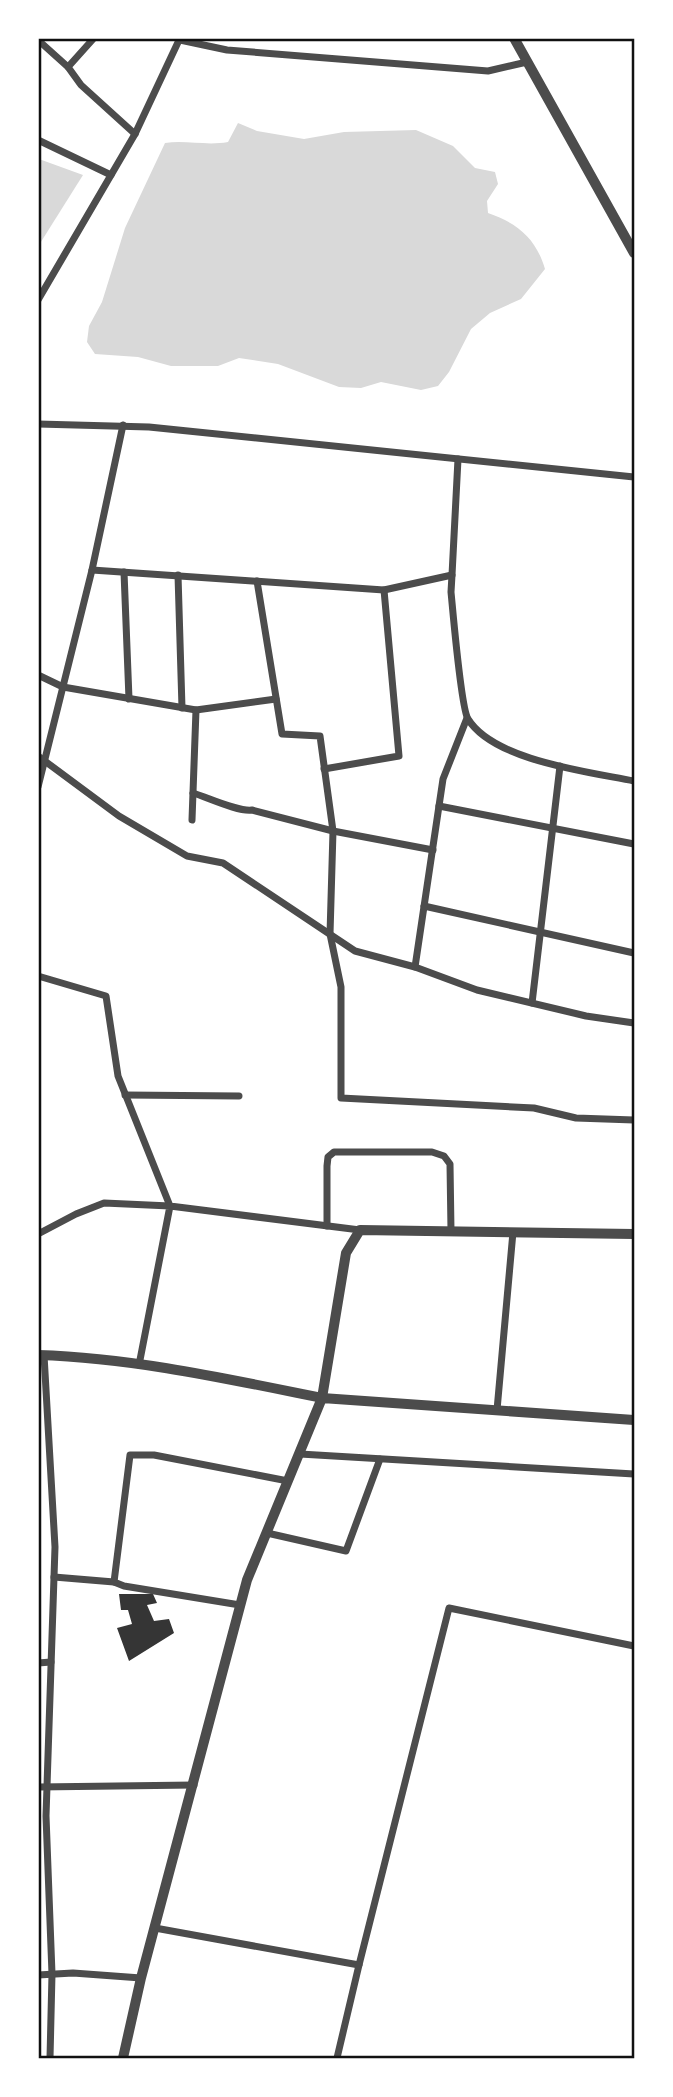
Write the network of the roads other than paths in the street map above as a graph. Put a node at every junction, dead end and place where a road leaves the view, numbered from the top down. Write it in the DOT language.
graph roads {
  1 [pos="94,38"];
  2 [pos="514,38"];
  3 [pos="180,39"];
  4 [pos="38,40"];
  5 [pos="527,62"];
  6 [pos="68,67"];
  7 [pos="135,134"];
  8 [pos="38,141"];
  9 [pos="111,175"];
  10 [pos="635,253"];
  11 [pos="38,300"];
  12 [pos="38,424"];
  13 [pos="123,425"];
  14 [pos="458,459"];
  15 [pos="635,477"];
  16 [pos="92,570"];
  17 [pos="124,572"];
  18 [pos="178,575"];
  19 [pos="452,575"];
  20 [pos="257,581"];
  21 [pos="384,590"];
  22 [pos="38,674"];
  23 [pos="63,687"];
  24 [pos="130,699"];
  25 [pos="276,699"];
  26 [pos="182,708"];
  27 [pos="196,710"];
  28 [pos="467,718"];
  29 [pos="41,758"];
  30 [pos="560,766"];
  31 [pos="324,769"];
  32 [pos="635,780"];
  33 [pos="38,787"];
  34 [pos="193,793"];
  35 [pos="439,806"];
  36 [pos="192,820"];
  37 [pos="552,828"];
  38 [pos="333,831"];
  39 [pos="635,844"];
  40 [pos="433,850"];
  41 [pos="424,906"];
  42 [pos="540,932"];
  43 [pos="330,934"];
  44 [pos="635,953"];
  45 [pos="415,967"];
  46 [pos="38,976"];
  47 [pos="532,1003"];
  48 [pos="635,1023"];
  49 [pos="125,1094"];
  50 [pos="239,1096"];
  51 [pos="635,1120"];
  52 [pos="170,1206"];
  53 [pos="327,1226"];
  54 [pos="360,1230"];
  55 [pos="451,1231"];
  56 [pos="513,1232"];
  57 [pos="38,1234"];
  58 [pos="635,1234"];
  59 [pos="41,1355"];
  60 [pos="139,1364"];
  61 [pos="322,1398"];
  62 [pos="497,1410"];
  63 [pos="635,1420"];
  64 [pos="300,1454"];
  65 [pos="380,1459"];
  66 [pos="635,1474"];
  67 [pos="288,1481"];
  68 [pos="267,1533"];
  69 [pos="54,1577"];
  70 [pos="114,1582"];
  71 [pos="240,1605"];
  72 [pos="635,1646"];
  73 [pos="51,1662"];
  74 [pos="38,1663"];
  75 [pos="194,1785"];
  76 [pos="43,1787"];
  77 [pos="155,1928"];
  78 [pos="359,1965"];
  79 [pos="38,1975"];
  80 [pos="52,1975"];
  81 [pos="141,1978"];
  82 [pos="50,2059"];
  83 [pos="123,2059"];
  84 [pos="337,2059"];
  1 -- 6 [label="street"];
  2 -- 5 [label="street"];
  3 -- 5 [label="street"];
  3 -- 7 [label="street"];
  4 -- 6 [label="street"];
  5 -- 10 [label="street"];
  6 -- 7 [label="street"];
  7 -- 9 [label="street"];
  8 -- 9 [label="street"];
  9 -- 11 [label="street"];
  12 -- 13 [label="street"];
  13 -- 14 [label="street"];
  13 -- 16 [label="street"];
  14 -- 15 [label="street"];
  14 -- 19 [label="street"];
  16 -- 17 [label="street"];
  16 -- 23 [label="street"];
  17 -- 18 [label="street"];
  17 -- 24 [label="street"];
  18 -- 20 [label="street"];
  18 -- 26 [label="street"];
  19 -- 21 [label="street"];
  19 -- 28 [label="street"];
  20 -- 21 [label="street"];
  20 -- 25 [label="street"];
  21 -- 31 [label="street"];
  22 -- 23 [label="street"];
  23 -- 24 [label="street"];
  23 -- 29 [label="street"];
  24 -- 26 [label="street"];
  25 -- 27 [label="street"];
  25 -- 31 [label="street"];
  26 -- 27 [label="street"];
  27 -- 34 [label="street"];
  28 -- 30 [label="street"];
  28 -- 35 [label="street"];
  29 -- 33 [label="street"];
  29 -- 43 [label="street"];
  30 -- 32 [label="street"];
  30 -- 37 [label="street"];
  31 -- 38 [label="street"];
  34 -- 36 [label="street"];
  34 -- 38 [label="street"];
  35 -- 37 [label="street"];
  35 -- 40 [label="street"];
  37 -- 39 [label="street"];
  37 -- 42 [label="street"];
  38 -- 40 [label="street"];
  38 -- 43 [label="street"];
  40 -- 41 [label="street"];
  41 -- 42 [label="street"];
  41 -- 45 [label="street"];
  42 -- 44 [label="street"];
  42 -- 47 [label="street"];
  43 -- 45 [label="street"];
  43 -- 51 [label="street"];
  45 -- 47 [label="street"];
  46 -- 49 [label="street"];
  47 -- 48 [label="street"];
  49 -- 50 [label="street"];
  49 -- 52 [label="street"];
  52 -- 53 [label="street"];
  52 -- 57 [label="street"];
  52 -- 60 [label="street"];
  53 -- 54 [label="street"];
  53 -- 55 [label="street"];
  54 -- 55 [label="street"];
  54 -- 61 [label="street"];
  55 -- 56 [label="street"];
  56 -- 58 [label="street"];
  56 -- 62 [label="street"];
  59 -- 60 [label="street"];
  59 -- 69 [label="street"];
  60 -- 61 [label="street"];
  61 -- 62 [label="street"];
  61 -- 64 [label="street"];
  62 -- 63 [label="street"];
  64 -- 65 [label="street"];
  64 -- 67 [label="street"];
  65 -- 66 [label="street"];
  65 -- 68 [label="street"];
  67 -- 68 [label="street"];
  67 -- 70 [label="street"];
  68 -- 71 [label="street"];
  69 -- 70 [label="street"];
  69 -- 73 [label="street"];
  70 -- 71 [label="street"];
  71 -- 75 [label="street"];
  72 -- 78 [label="street"];
  73 -- 74 [label="street"];
  73 -- 76 [label="street"];
  75 -- 76 [label="street"];
  75 -- 77 [label="street"];
  76 -- 80 [label="street"];
  77 -- 78 [label="street"];
  77 -- 81 [label="street"];
  78 -- 84 [label="street"];
  79 -- 80 [label="street"];
  80 -- 81 [label="street"];
  80 -- 82 [label="street"];
  81 -- 83 [label="street"];
}
